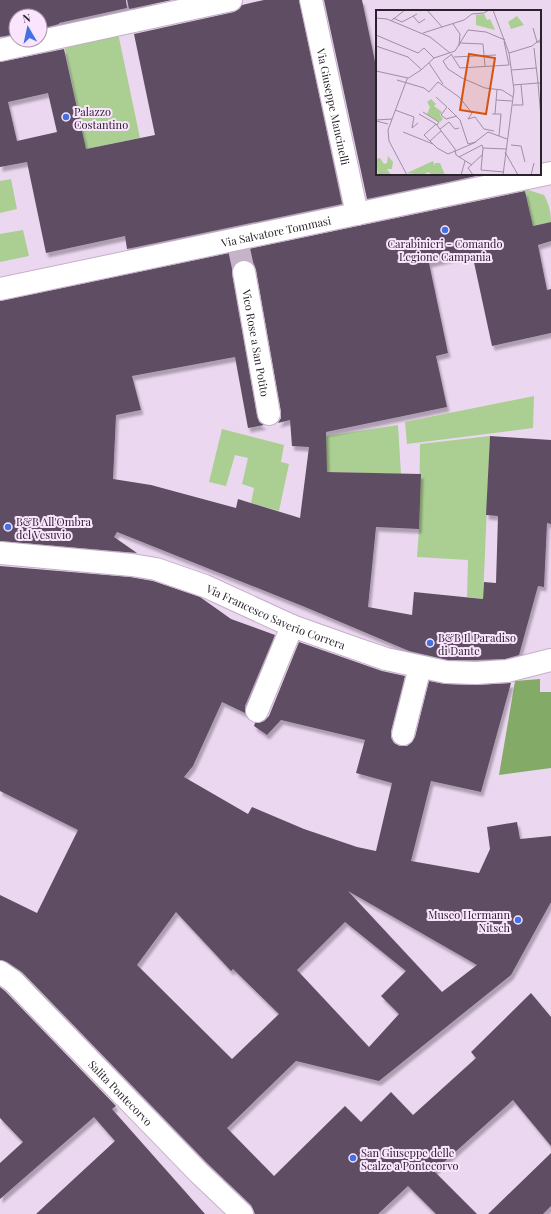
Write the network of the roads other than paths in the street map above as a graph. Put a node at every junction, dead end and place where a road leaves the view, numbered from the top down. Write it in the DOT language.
graph roads {
  1 [pos="232,0"];
  2 [pos="311,0"];
  3 [pos="0,50"];
  4 [pos="551,172"];
  5 [pos="541,174"];
  6 [pos="537,175"];
  7 [pos="357,214"];
  8 [pos="244,272"];
  9 [pos="0,289"];
  10 [pos="269,414"];
  11 [pos="0,553"];
  12 [pos="292,626"];
  13 [pos="551,660"];
  14 [pos="420,667"];
  15 [pos="257,711"];
  16 [pos="403,734"];
  17 [pos="0,972"];
  18 [pos="242,1214"];
  1 -- 3 [label="street"];
  2 -- 7 [label="street, Via Giuseppe Mancinelli"];
  4 -- 5 [label="street, Via Salvatore Tommasi"];
  6 -- 7 [label="street, Via Salvatore Tommasi"];
  7 -- 9 [label="street, Via Salvatore Tommasi"];
  8 -- 10 [label="street, Vico Rose a San Potito"];
  11 -- 12 [label="street, Via Francesco Saverio Correra"];
  12 -- 14 [label="street, Via Francesco Saverio Correra"];
  12 -- 15 [label="street"];
  13 -- 14 [label="street, Via Francesco Saverio Correra"];
  14 -- 16 [label="street"];
  17 -- 18 [label="street, Salita Pontecorvo"];
}
